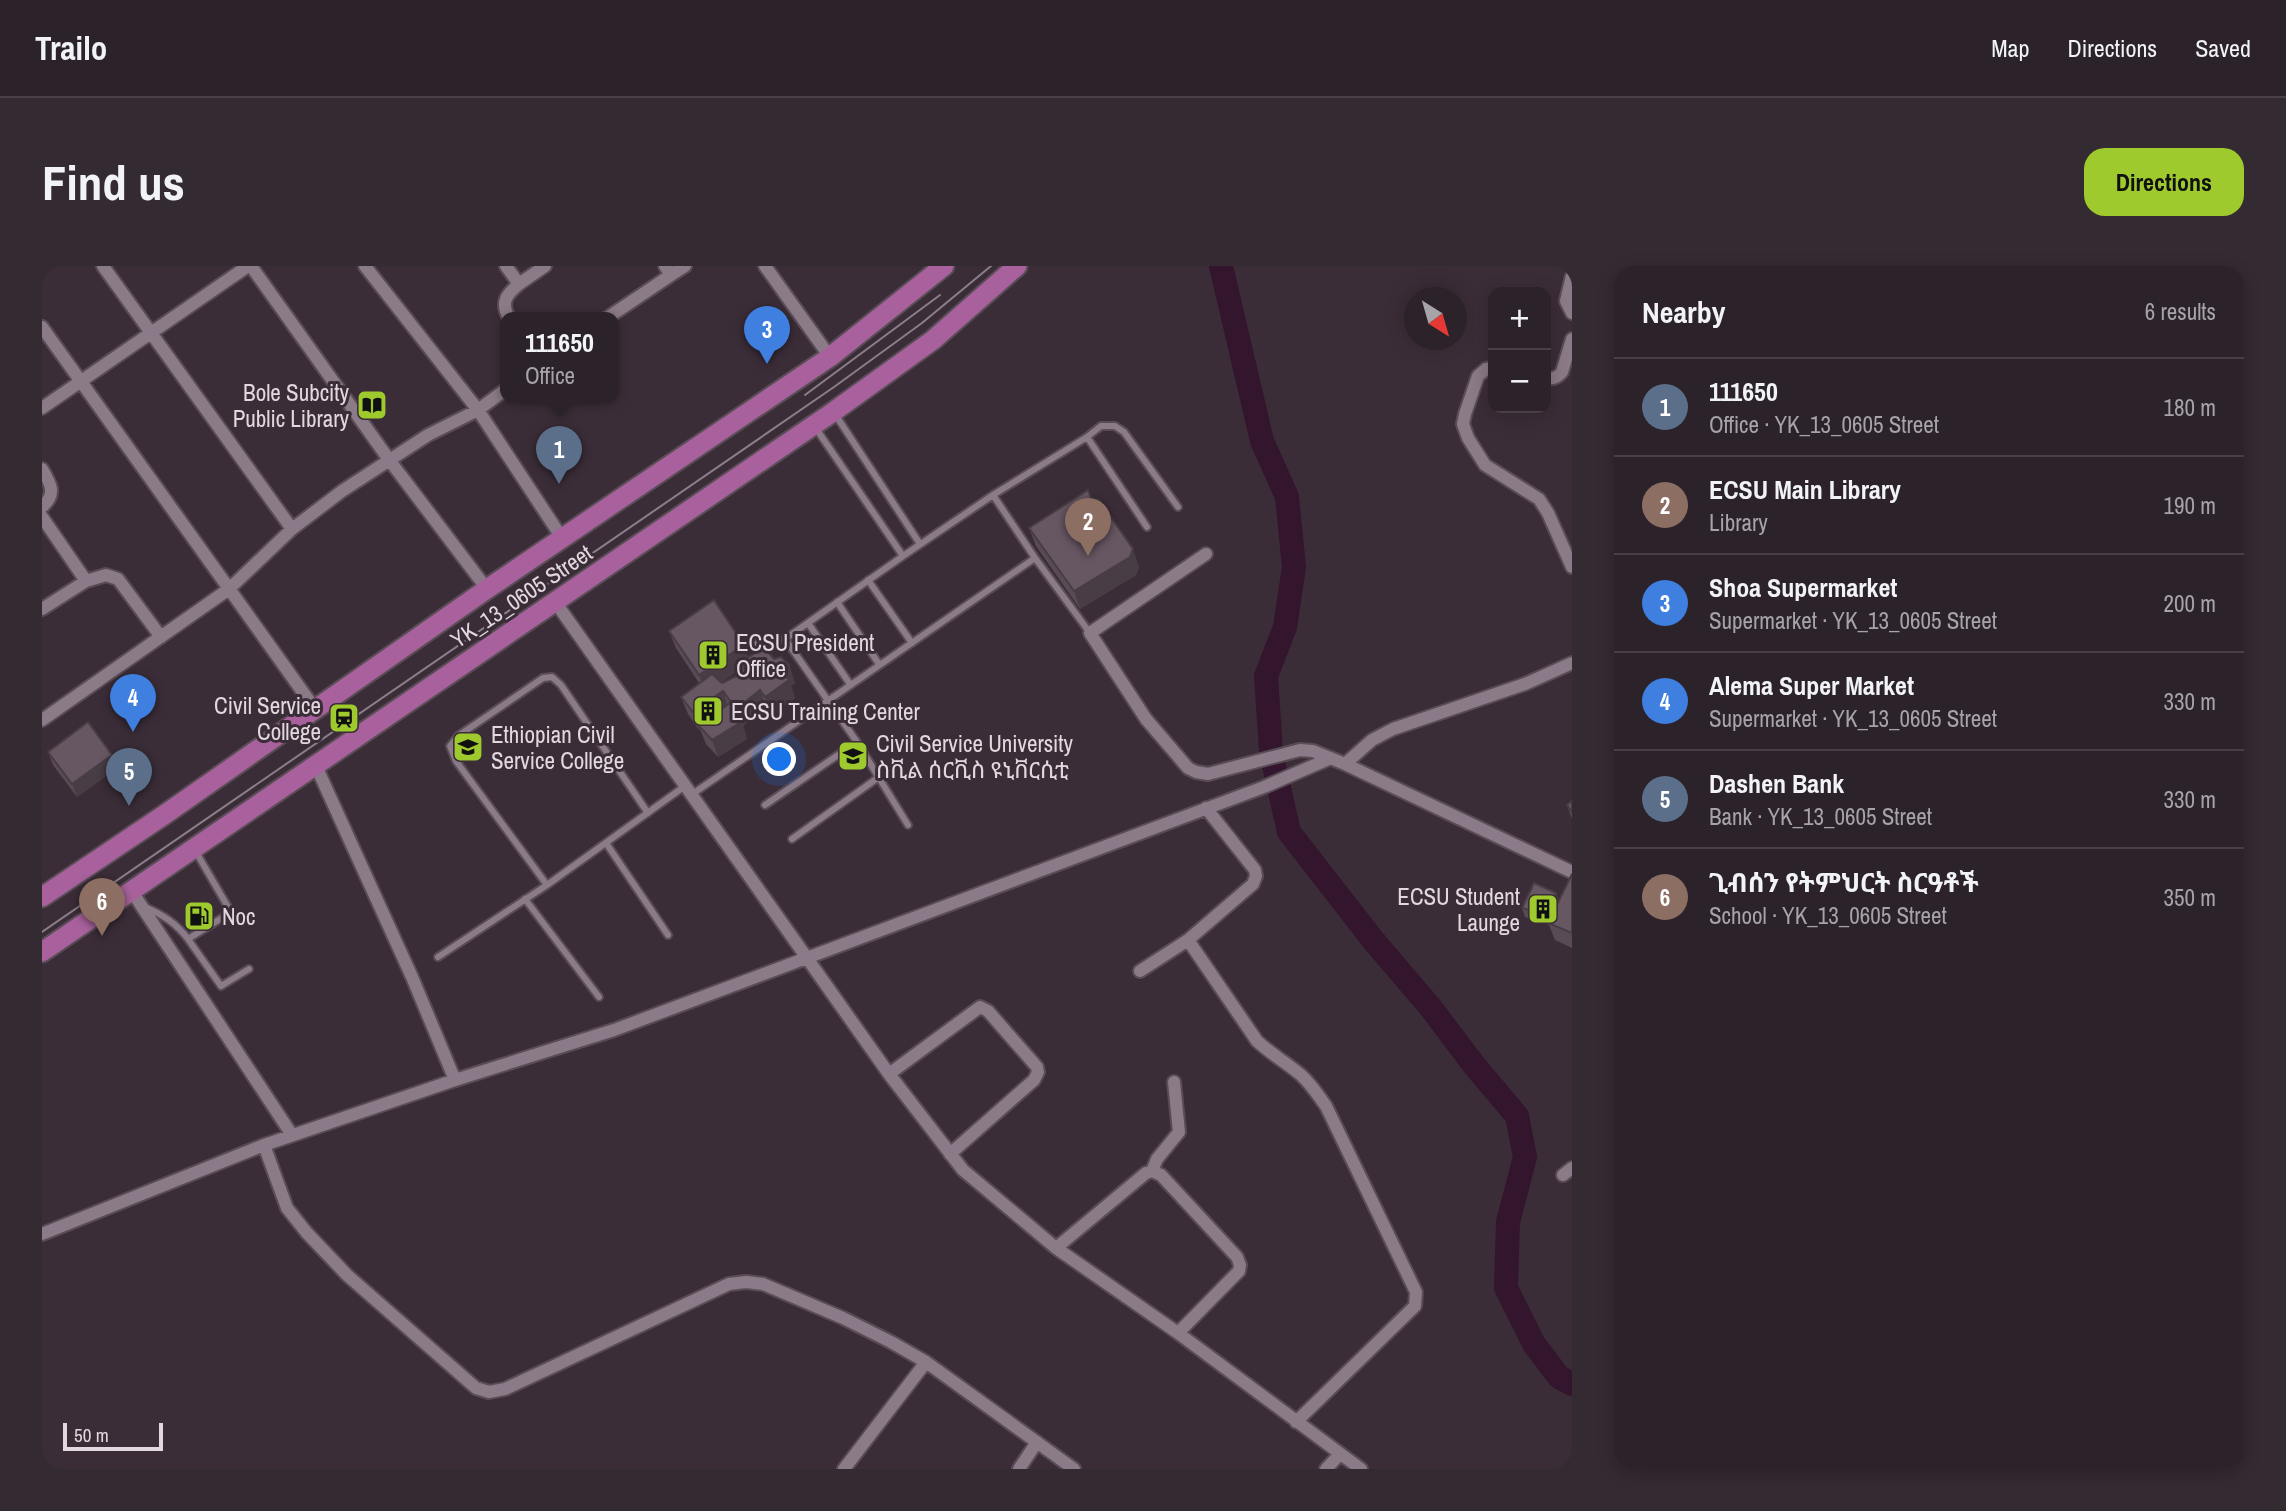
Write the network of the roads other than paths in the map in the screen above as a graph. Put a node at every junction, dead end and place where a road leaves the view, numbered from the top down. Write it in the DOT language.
graph roads {
  1 [pos="103,266"];
  2 [pos="250,266"];
  3 [pos="365,266"];
  4 [pos="506,266"];
  5 [pos="545,266"];
  6 [pos="684,266"];
  7 [pos="765,266"];
  8 [pos="944,266"];
  9 [pos="1017,266"];
  10 [pos="668,270"];
  11 [pos="1572,276"];
  12 [pos="519,284"];
  13 [pos="506,312"];
  14 [pos="615,312"];
  15 [pos="1572,313"];
  16 [pos="42,327"];
  17 [pos="152,332"];
  18 [pos="1572,339"];
  19 [pos="830,357"];
  20 [pos="1488,369"];
  21 [pos="1551,379"];
  22 [pos="80,381"];
  23 [pos="500,394"];
  24 [pos="42,408"];
  25 [pos="478,410"];
  26 [pos="833,412"];
  27 [pos="814,425"];
  28 [pos="1087,437"];
  29 [pos="390,461"];
  30 [pos="42,469"];
  31 [pos="993,495"];
  32 [pos="42,507"];
  33 [pos="1178,508"];
  34 [pos="42,517"];
  35 [pos="1147,527"];
  36 [pos="292,529"];
  37 [pos="562,538"];
  38 [pos="920,544"];
  39 [pos="1206,555"];
  40 [pos="903,556"];
  41 [pos="1035,558"];
  42 [pos="1572,567"];
  43 [pos="868,580"];
  44 [pos="86,581"];
  45 [pos="229,589"];
  46 [pos="487,589"];
  47 [pos="836,602"];
  48 [pos="556,603"];
  49 [pos="42,609"];
  50 [pos="808,623"];
  51 [pos="1090,633"];
  52 [pos="161,637"];
  53 [pos="785,639"];
  54 [pos="912,643"];
  55 [pos="756,644"];
  56 [pos="1572,663"];
  57 [pos="879,664"];
  58 [pos="850,684"];
  59 [pos="828,701"];
  60 [pos="315,709"];
  61 [pos="42,720"];
  62 [pos="857,742"];
  63 [pos="1331,758"];
  64 [pos="1345,764"];
  65 [pos="316,766"];
  66 [pos="879,777"];
  67 [pos="688,790"];
  68 [pos="765,805"];
  69 [pos="1206,808"];
  70 [pos="648,813"];
  71 [pos="908,825"];
  72 [pos="792,839"];
  73 [pos="606,843"];
  74 [pos="194,847"];
  75 [pos="1572,872"];
  76 [pos="547,885"];
  77 [pos="42,897"];
  78 [pos="135,897"];
  79 [pos="525,899"];
  80 [pos="668,935"];
  81 [pos="188,939"];
  82 [pos="1188,940"];
  83 [pos="42,952"];
  84 [pos="438,957"];
  85 [pos="809,959"];
  86 [pos="249,969"];
  87 [pos="1140,971"];
  88 [pos="599,997"];
  89 [pos="889,1074"];
  90 [pos="455,1080"];
  91 [pos="1174,1082"];
  92 [pos="292,1135"];
  93 [pos="264,1145"];
  94 [pos="950,1154"];
  95 [pos="1152,1171"];
  96 [pos="42,1234"];
  97 [pos="1056,1248"];
  98 [pos="1178,1333"];
  99 [pos="926,1362"];
  100 [pos="1296,1422"];
  101 [pos="1037,1443"];
  102 [pos="1339,1454"];
  103 [pos="844,1469"];
  104 [pos="1019,1469"];
  105 [pos="1074,1469"];
  106 [pos="1326,1469"];
  107 [pos="1362,1469"];
  1 -- 17 [label="street"];
  2 -- 17 [label="street"];
  2 -- 29 [label="street"];
  3 -- 25 [label="street"];
  4 -- 12 [label="street"];
  5 -- 12 [label="street"];
  6 -- 10 [label="street"];
  7 -- 19 [label="street"];
  8 -- 19 [label="main road, YK_13_0605 Street"];
  9 -- 26 [label="main road, YK_13_0605 Street"];
  10 -- 14 [label="street"];
  11 -- 15 [label="street"];
  12 -- 13 [label="street"];
  16 -- 22 [label="street"];
  17 -- 22 [label="street"];
  17 -- 36 [label="street"];
  18 -- 21 [label="street"];
  19 -- 37 [label="main road, YK_13_0605 Street"];
  20 -- 42 [label="street"];
  22 -- 24 [label="street"];
  22 -- 45 [label="street"];
  23 -- 25 [label="street"];
  25 -- 29 [label="street"];
  25 -- 37 [label="street"];
  26 -- 27 [label="main road, YK_13_0605 Street"];
  26 -- 38 [label="lane"];
  27 -- 40 [label="lane"];
  27 -- 48 [label="main road, YK_13_0605 Street"];
  28 -- 31 [label="lane"];
  28 -- 33 [label="lane"];
  28 -- 35 [label="lane"];
  29 -- 36 [label="street"];
  29 -- 46 [label="street"];
  30 -- 32 [label="street"];
  31 -- 38 [label="lane"];
  31 -- 41 [label="lane"];
  34 -- 44 [label="street"];
  36 -- 45 [label="street"];
  37 -- 46 [label="main road, YK_13_0605 Street"];
  38 -- 40 [label="lane"];
  39 -- 51 [label="street"];
  40 -- 43 [label="lane"];
  41 -- 51 [label="lane"];
  41 -- 54 [label="lane"];
  43 -- 47 [label="lane"];
  43 -- 54 [label="lane"];
  44 -- 49 [label="street"];
  44 -- 52 [label="street"];
  45 -- 52 [label="street"];
  45 -- 60 [label="street"];
  46 -- 60 [label="main road, YK_13_0605 Street"];
  47 -- 50 [label="lane"];
  47 -- 57 [label="lane"];
  48 -- 65 [label="main road, YK_13_0605 Street"];
  48 -- 67 [label="street"];
  50 -- 53 [label="lane"];
  50 -- 58 [label="lane"];
  51 -- 63 [label="street"];
  52 -- 61 [label="street"];
  53 -- 55 [label="lane"];
  53 -- 59 [label="lane"];
  54 -- 57 [label="lane"];
  56 -- 64 [label="street"];
  57 -- 58 [label="lane"];
  58 -- 59 [label="lane"];
  59 -- 62 [label="lane"];
  59 -- 67 [label="lane"];
  60 -- 77 [label="main road, YK_13_0605 Street"];
  62 -- 66 [label="lane"];
  62 -- 68 [label="lane"];
  63 -- 64 [label="street"];
  63 -- 69 [label="street"];
  64 -- 75 [label="street"];
  65 -- 74 [label="main road, YK_13_0605 Street"];
  65 -- 90 [label="street"];
  66 -- 71 [label="lane"];
  66 -- 72 [label="lane"];
  67 -- 70 [label="lane"];
  67 -- 85 [label="street"];
  69 -- 82 [label="street"];
  69 -- 85 [label="street"];
  70 -- 73 [label="lane"];
  70 -- 76 [label="lane"];
  73 -- 76 [label="lane"];
  73 -- 80 [label="lane"];
  74 -- 78 [label="main road, YK_13_0605 Street"];
  74 -- 81 [label="lane"];
  76 -- 79 [label="lane"];
  78 -- 81 [label="lane"];
  78 -- 83 [label="main road, YK_13_0605 Street"];
  78 -- 92 [label="street"];
  79 -- 84 [label="lane"];
  79 -- 88 [label="lane"];
  81 -- 86 [label="lane"];
  82 -- 87 [label="street"];
  82 -- 100 [label="street"];
  85 -- 89 [label="street"];
  85 -- 90 [label="street"];
  89 -- 94 [label="street"];
  89 -- 94 [label="street"];
  90 -- 92 [label="street"];
  91 -- 95 [label="street"];
  92 -- 93 [label="street"];
  93 -- 96 [label="street"];
  93 -- 99 [label="street"];
  94 -- 97 [label="street"];
  95 -- 97 [label="street"];
  95 -- 98 [label="street"];
  97 -- 98 [label="street"];
  98 -- 100 [label="street"];
  99 -- 101 [label="street"];
  99 -- 103 [label="street"];
  100 -- 102 [label="street"];
  101 -- 104 [label="street"];
  101 -- 105 [label="street"];
  102 -- 106 [label="street"];
  102 -- 107 [label="street"];
}
